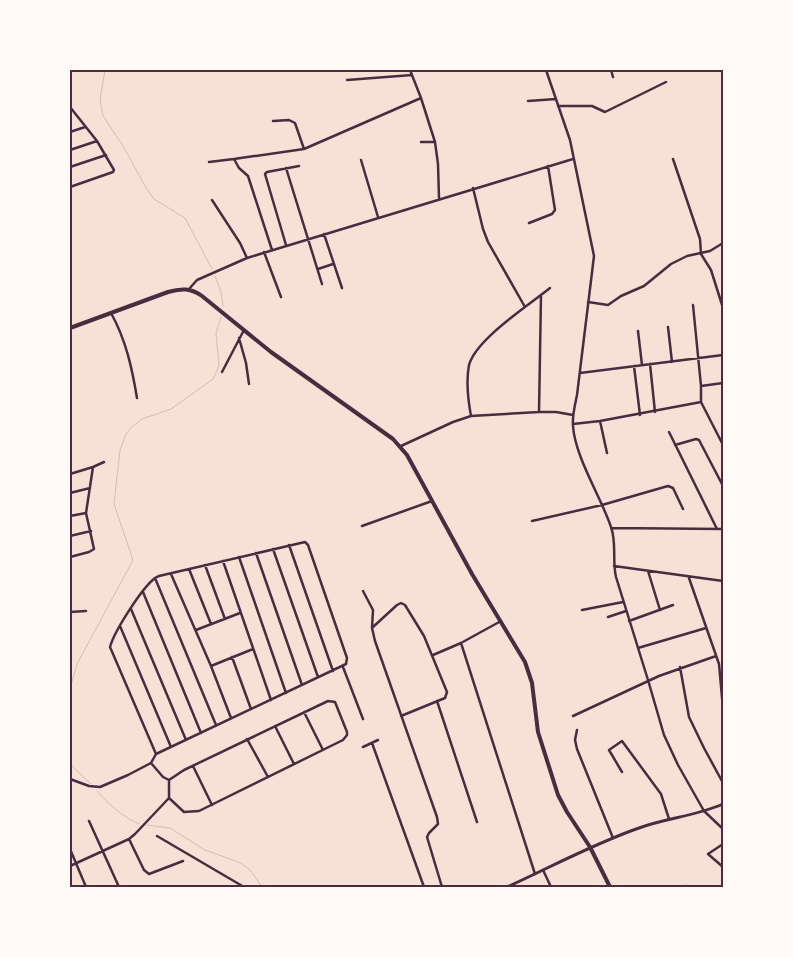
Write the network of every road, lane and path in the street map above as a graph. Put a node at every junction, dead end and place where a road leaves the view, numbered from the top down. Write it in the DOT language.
graph roads {
  1 [pos="410,70"];
  2 [pos="546,70"];
  3 [pos="611,70"];
  4 [pos="412,75"];
  5 [pos="613,76"];
  6 [pos="347,80"];
  7 [pos="666,82"];
  8 [pos="421,98"];
  9 [pos="556,99"];
  10 [pos="528,102"];
  11 [pos="558,106"];
  12 [pos="70,107"];
  13 [pos="74,112"];
  14 [pos="70,114"];
  15 [pos="273,121"];
  16 [pos="85,127"];
  17 [pos="70,132"];
  18 [pos="97,141"];
  19 [pos="421,142"];
  20 [pos="435,142"];
  21 [pos="70,150"];
  22 [pos="304,150"];
  23 [pos="106,155"];
  24 [pos="234,159"];
  25 [pos="573,159"];
  26 [pos="673,159"];
  27 [pos="361,160"];
  28 [pos="210,162"];
  29 [pos="299,166"];
  30 [pos="548,166"];
  31 [pos="70,168"];
  32 [pos="286,168"];
  33 [pos="70,187"];
  34 [pos="473,188"];
  35 [pos="439,198"];
  36 [pos="212,200"];
  37 [pos="378,217"];
  38 [pos="529,223"];
  39 [pos="324,234"];
  40 [pos="309,238"];
  41 [pos="723,243"];
  42 [pos="286,245"];
  43 [pos="272,250"];
  44 [pos="264,252"];
  45 [pos="701,254"];
  46 [pos="247,258"];
  47 [pos="333,264"];
  48 [pos="318,268"];
  49 [pos="322,284"];
  50 [pos="342,288"];
  51 [pos="550,288"];
  52 [pos="189,289"];
  53 [pos="541,295"];
  54 [pos="281,297"];
  55 [pos="588,302"];
  56 [pos="693,305"];
  57 [pos="526,307"];
  58 [pos="723,308"];
  59 [pos="111,313"];
  60 [pos="668,327"];
  61 [pos="70,328"];
  62 [pos="244,330"];
  63 [pos="638,331"];
  64 [pos="240,338"];
  65 [pos="723,355"];
  66 [pos="699,358"];
  67 [pos="672,362"];
  68 [pos="650,364"];
  69 [pos="634,366"];
  70 [pos="642,366"];
  71 [pos="222,372"];
  72 [pos="580,373"];
  73 [pos="723,383"];
  74 [pos="250,384"];
  75 [pos="701,386"];
  76 [pos="137,398"];
  77 [pos="701,402"];
  78 [pos="539,412"];
  79 [pos="655,412"];
  80 [pos="640,414"];
  81 [pos="573,415"];
  82 [pos="471,416"];
  83 [pos="600,422"];
  84 [pos="573,424"];
  85 [pos="669,432"];
  86 [pos="723,444"];
  87 [pos="675,445"];
  88 [pos="401,446"];
  89 [pos="607,453"];
  90 [pos="104,462"];
  91 [pos="93,467"];
  92 [pos="70,474"];
  93 [pos="723,486"];
  94 [pos="90,488"];
  95 [pos="70,493"];
  96 [pos="432,501"];
  97 [pos="602,506"];
  98 [pos="683,509"];
  99 [pos="86,512"];
  100 [pos="70,516"];
  101 [pos="532,521"];
  102 [pos="362,526"];
  103 [pos="611,528"];
  104 [pos="723,528"];
  105 [pos="717,529"];
  106 [pos="91,531"];
  107 [pos="70,536"];
  108 [pos="288,545"];
  109 [pos="273,549"];
  110 [pos="256,553"];
  111 [pos="70,556"];
  112 [pos="239,557"];
  113 [pos="224,561"];
  114 [pos="206,566"];
  115 [pos="614,566"];
  116 [pos="189,569"];
  117 [pos="648,571"];
  118 [pos="171,574"];
  119 [pos="155,578"];
  120 [pos="688,578"];
  121 [pos="723,581"];
  122 [pos="363,591"];
  123 [pos="142,592"];
  124 [pos="624,602"];
  125 [pos="673,605"];
  126 [pos="131,608"];
  127 [pos="582,610"];
  128 [pos="660,610"];
  129 [pos="86,611"];
  130 [pos="626,611"];
  131 [pos="70,612"];
  132 [pos="240,613"];
  133 [pos="608,617"];
  134 [pos="225,619"];
  135 [pos="502,621"];
  136 [pos="629,621"];
  137 [pos="211,624"];
  138 [pos="120,626"];
  139 [pos="372,628"];
  140 [pos="706,628"];
  141 [pos="196,630"];
  142 [pos="461,643"];
  143 [pos="253,648"];
  144 [pos="638,648"];
  145 [pos="433,655"];
  146 [pos="716,656"];
  147 [pos="232,657"];
  148 [pos="211,666"];
  149 [pos="343,667"];
  150 [pos="680,667"];
  151 [pos="333,671"];
  152 [pos="318,678"];
  153 [pos="648,680"];
  154 [pos="302,685"];
  155 [pos="286,693"];
  156 [pos="722,694"];
  157 [pos="271,700"];
  158 [pos="437,702"];
  159 [pos="251,709"];
  160 [pos="723,709"];
  161 [pos="304,712"];
  162 [pos="400,716"];
  163 [pos="573,716"];
  164 [pos="231,718"];
  165 [pos="363,719"];
  166 [pos="216,725"];
  167 [pos="275,726"];
  168 [pos="577,730"];
  169 [pos="201,733"];
  170 [pos="247,739"];
  171 [pos="186,740"];
  172 [pos="378,740"];
  173 [pos="372,743"];
  174 [pos="171,747"];
  175 [pos="363,747"];
  176 [pos="323,750"];
  177 [pos="156,754"];
  178 [pos="151,763"];
  179 [pos="294,764"];
  180 [pos="193,766"];
  181 [pos="622,772"];
  182 [pos="268,777"];
  183 [pos="70,779"];
  184 [pos="169,780"];
  185 [pos="723,783"];
  186 [pos="169,798"];
  187 [pos="723,804"];
  188 [pos="212,805"];
  189 [pos="704,811"];
  190 [pos="669,819"];
  191 [pos="89,821"];
  192 [pos="476,822"];
  193 [pos="723,829"];
  194 [pos="157,836"];
  195 [pos="613,838"];
  196 [pos="129,839"];
  197 [pos="723,844"];
  198 [pos="590,848"];
  199 [pos="70,849"];
  200 [pos="103,851"];
  201 [pos="184,861"];
  202 [pos="76,863"];
  203 [pos="70,866"];
  204 [pos="723,867"];
  205 [pos="543,870"];
  206 [pos="535,874"];
  207 [pos="516,885"];
  208 [pos="86,887"];
  209 [pos="119,887"];
  210 [pos="244,887"];
  211 [pos="424,887"];
  212 [pos="442,887"];
  213 [pos="506,887"];
  214 [pos="552,887"];
  215 [pos="610,887"];
  1 -- 4 [label="street"];
  2 -- 9 [label="street"];
  3 -- 5 [label="street"];
  4 -- 6 [label="street"];
  4 -- 8 [label="street"];
  7 -- 11 [label="street"];
  8 -- 20 [label="street"];
  8 -- 22 [label="street"];
  9 -- 10 [label="street"];
  9 -- 11 [label="street"];
  11 -- 25 [label="street"];
  12 -- 13 [label="street"];
  13 -- 14 [label="street"];
  13 -- 16 [label="street"];
  15 -- 22 [label="street"];
  16 -- 17 [label="street"];
  16 -- 18 [label="street"];
  18 -- 21 [label="street"];
  18 -- 23 [label="street"];
  19 -- 20 [label="street"];
  20 -- 35 [label="street"];
  22 -- 24 [label="street"];
  23 -- 31 [label="street"];
  23 -- 33 [label="street"];
  24 -- 28 [label="street"];
  24 -- 43 [label="street"];
  25 -- 30 [label="street"];
  25 -- 55 [label="street"];
  26 -- 45 [label="street"];
  27 -- 37 [label="street"];
  29 -- 32 [label="street"];
  30 -- 34 [label="street"];
  30 -- 38 [label="street"];
  32 -- 40 [label="street"];
  32 -- 42 [label="street"];
  34 -- 35 [label="street"];
  34 -- 57 [label="street"];
  35 -- 37 [label="street"];
  36 -- 46 [label="street"];
  37 -- 39 [label="street"];
  39 -- 40 [label="street"];
  39 -- 47 [label="street"];
  40 -- 42 [label="street"];
  40 -- 48 [label="street"];
  41 -- 45 [label="street"];
  42 -- 43 [label="street"];
  43 -- 44 [label="street"];
  44 -- 46 [label="street"];
  44 -- 54 [label="street"];
  45 -- 55 [label="street"];
  45 -- 58 [label="street"];
  46 -- 52 [label="street"];
  47 -- 48 [label="street"];
  47 -- 50 [label="street"];
  48 -- 49 [label="street"];
  51 -- 53 [label="street"];
  52 -- 59 [label="main road"];
  52 -- 62 [label="main road"];
  53 -- 57 [label="street"];
  53 -- 78 [label="street"];
  55 -- 72 [label="street"];
  56 -- 66 [label="street"];
  57 -- 82 [label="street"];
  59 -- 61 [label="main road"];
  59 -- 76 [label="street"];
  60 -- 67 [label="street"];
  62 -- 64 [label="street"];
  62 -- 88 [label="main road"];
  63 -- 70 [label="street"];
  64 -- 71 [label="street"];
  64 -- 74 [label="street"];
  65 -- 66 [label="street"];
  66 -- 67 [label="street"];
  66 -- 75 [label="street"];
  67 -- 68 [label="street"];
  68 -- 70 [label="street"];
  68 -- 79 [label="street"];
  69 -- 70 [label="street"];
  69 -- 72 [label="street"];
  69 -- 80 [label="street"];
  72 -- 81 [label="street"];
  73 -- 75 [label="street"];
  75 -- 77 [label="street"];
  77 -- 79 [label="street"];
  77 -- 86 [label="street"];
  78 -- 81 [label="street"];
  78 -- 82 [label="street"];
  79 -- 80 [label="street"];
  80 -- 83 [label="street"];
  81 -- 84 [label="street"];
  82 -- 88 [label="street"];
  83 -- 84 [label="street"];
  83 -- 89 [label="street"];
  84 -- 97 [label="street"];
  85 -- 87 [label="street"];
  87 -- 93 [label="street"];
  87 -- 105 [label="street"];
  88 -- 96 [label="main road"];
  90 -- 91 [label="street"];
  91 -- 92 [label="street"];
  91 -- 94 [label="street"];
  94 -- 95 [label="street"];
  94 -- 99 [label="street"];
  96 -- 102 [label="street"];
  96 -- 135 [label="main road"];
  97 -- 98 [label="street"];
  97 -- 101 [label="street"];
  97 -- 103 [label="street"];
  99 -- 100 [label="street"];
  99 -- 106 [label="street"];
  103 -- 105 [label="street"];
  103 -- 115 [label="street"];
  104 -- 105 [label="street"];
  106 -- 107 [label="street"];
  106 -- 111 [label="street"];
  108 -- 109 [label="street"];
  108 -- 149 [label="street"];
  108 -- 151 [label="street"];
  109 -- 110 [label="street"];
  109 -- 152 [label="street"];
  110 -- 112 [label="street"];
  110 -- 154 [label="street"];
  112 -- 113 [label="street"];
  112 -- 155 [label="street"];
  113 -- 114 [label="street"];
  113 -- 132 [label="street"];
  114 -- 116 [label="street"];
  114 -- 134 [label="street"];
  115 -- 117 [label="street"];
  115 -- 124 [label="street"];
  116 -- 118 [label="street"];
  116 -- 137 [label="street"];
  117 -- 120 [label="street"];
  117 -- 128 [label="street"];
  118 -- 119 [label="street"];
  118 -- 141 [label="street"];
  119 -- 123 [label="street"];
  119 -- 166 [label="street"];
  120 -- 121 [label="street"];
  120 -- 140 [label="street"];
  122 -- 139 [label="street"];
  123 -- 126 [label="street"];
  123 -- 169 [label="street"];
  124 -- 127 [label="street"];
  124 -- 130 [label="street"];
  125 -- 128 [label="street"];
  126 -- 138 [label="street"];
  126 -- 171 [label="street"];
  128 -- 136 [label="street"];
  129 -- 131 [label="street"];
  130 -- 133 [label="street"];
  130 -- 136 [label="street"];
  132 -- 134 [label="street"];
  132 -- 143 [label="street"];
  134 -- 137 [label="street"];
  135 -- 142 [label="street"];
  135 -- 198 [label="main road"];
  136 -- 144 [label="street"];
  137 -- 141 [label="street"];
  138 -- 174 [label="street"];
  138 -- 177 [label="street"];
  139 -- 145 [label="street"];
  139 -- 162 [label="street"];
  140 -- 144 [label="street"];
  140 -- 146 [label="street"];
  141 -- 148 [label="street"];
  142 -- 145 [label="street"];
  142 -- 206 [label="street"];
  143 -- 147 [label="street"];
  143 -- 157 [label="street"];
  144 -- 153 [label="street"];
  145 -- 158 [label="street"];
  146 -- 150 [label="street"];
  146 -- 156 [label="street"];
  147 -- 148 [label="street"];
  147 -- 159 [label="street"];
  148 -- 164 [label="street"];
  149 -- 151 [label="street"];
  149 -- 165 [label="street"];
  150 -- 153 [label="street"];
  150 -- 185 [label="street"];
  151 -- 152 [label="street"];
  152 -- 154 [label="street"];
  153 -- 163 [label="street"];
  153 -- 189 [label="street"];
  154 -- 155 [label="street"];
  155 -- 157 [label="street"];
  156 -- 160 [label="street"];
  157 -- 159 [label="street"];
  158 -- 162 [label="street"];
  158 -- 192 [label="street"];
  159 -- 164 [label="street"];
  161 -- 167 [label="street"];
  161 -- 176 [label="street"];
  161 -- 176 [label="street"];
  162 -- 212 [label="street"];
  164 -- 166 [label="street"];
  166 -- 169 [label="street"];
  167 -- 170 [label="street"];
  167 -- 179 [label="street"];
  168 -- 195 [label="street"];
  169 -- 171 [label="street"];
  170 -- 180 [label="street"];
  170 -- 182 [label="street"];
  171 -- 174 [label="street"];
  172 -- 173 [label="street"];
  173 -- 175 [label="street"];
  173 -- 211 [label="street"];
  174 -- 177 [label="street"];
  176 -- 179 [label="street"];
  177 -- 178 [label="street"];
  178 -- 183 [label="street"];
  178 -- 184 [label="street"];
  179 -- 182 [label="street"];
  180 -- 184 [label="street"];
  180 -- 188 [label="street"];
  181 -- 190 [label="street"];
  182 -- 188 [label="street"];
  184 -- 186 [label="street"];
  186 -- 188 [label="street"];
  186 -- 196 [label="street"];
  187 -- 189 [label="street"];
  189 -- 190 [label="street"];
  189 -- 193 [label="street"];
  190 -- 195 [label="street"];
  191 -- 200 [label="street"];
  194 -- 210 [label="street"];
  195 -- 198 [label="street"];
  196 -- 200 [label="street"];
  196 -- 201 [label="street"];
  197 -- 204 [label="street"];
  198 -- 205 [label="street"];
  198 -- 215 [label="main road"];
  199 -- 202 [label="street"];
  200 -- 202 [label="street"];
  200 -- 209 [label="street"];
  202 -- 203 [label="street"];
  202 -- 208 [label="street"];
  205 -- 206 [label="street"];
  205 -- 214 [label="street"];
  206 -- 207 [label="street"];
  207 -- 213 [label="street"];
}
